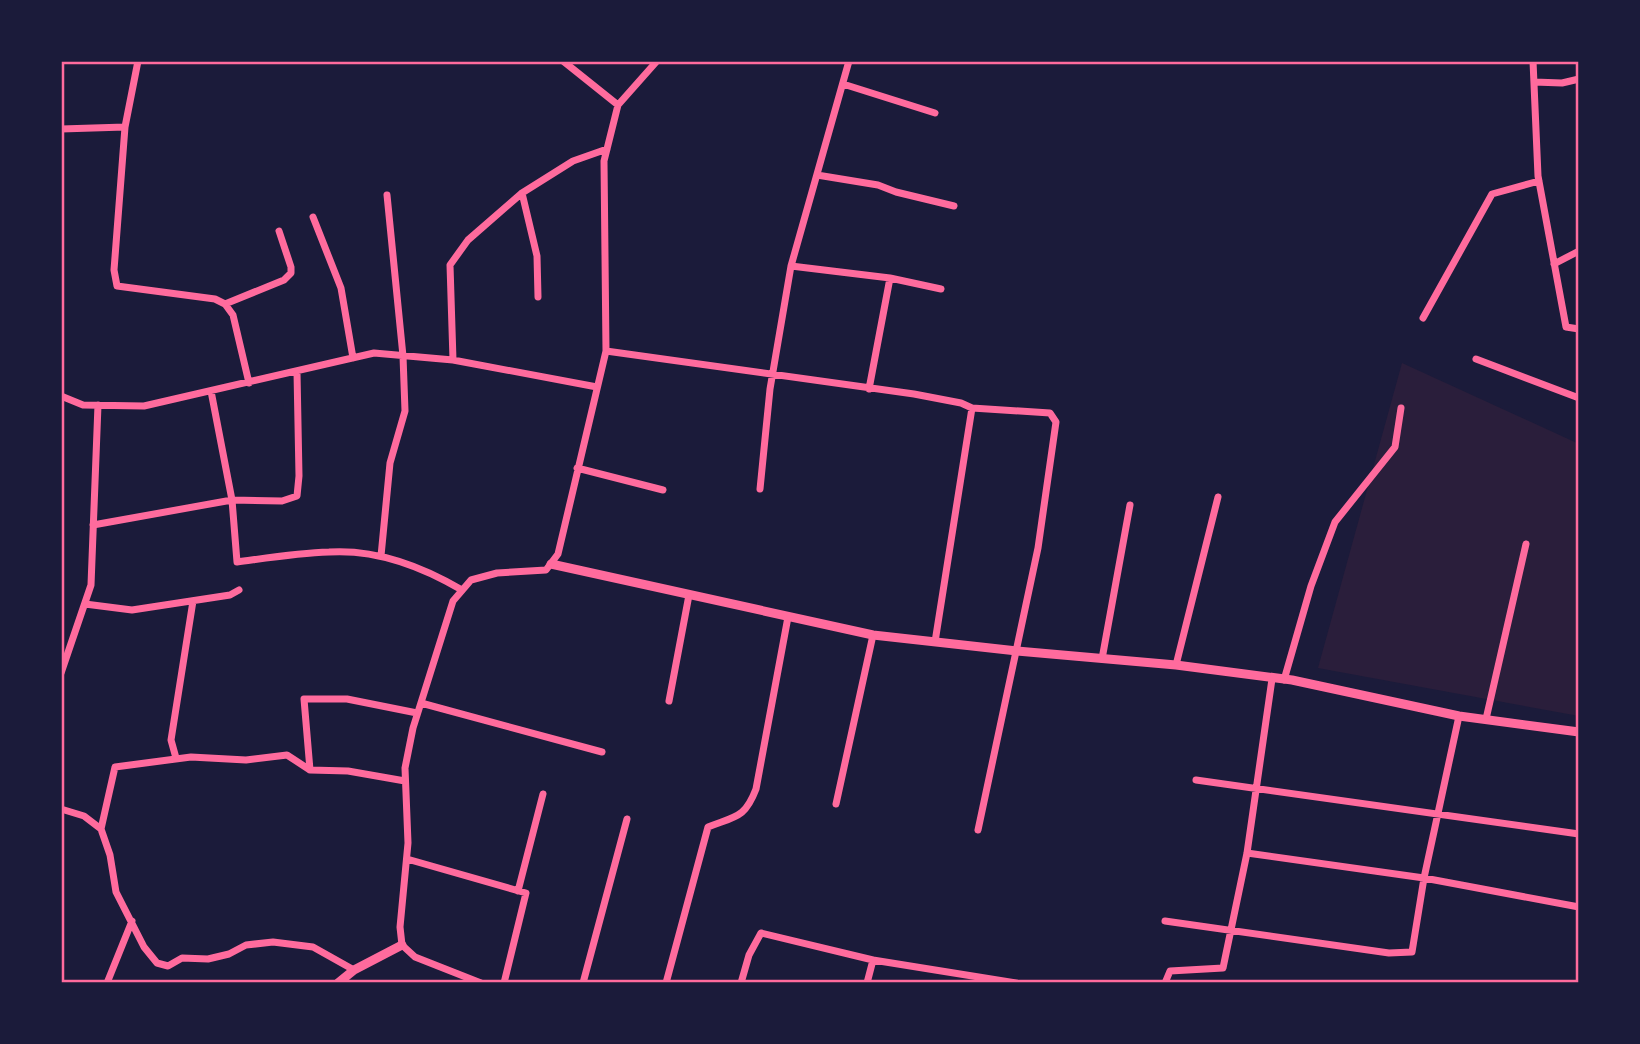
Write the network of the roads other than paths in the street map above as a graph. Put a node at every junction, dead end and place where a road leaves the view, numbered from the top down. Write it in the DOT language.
graph roads {
  1 [pos="138,61"];
  2 [pos="563,61"];
  3 [pos="657,61"];
  4 [pos="849,61"];
  5 [pos="1532,61"];
  6 [pos="1579,79"];
  7 [pos="1534,82"];
  8 [pos="843,84"];
  9 [pos="618,105"];
  10 [pos="935,113"];
  11 [pos="125,127"];
  12 [pos="61,129"];
  13 [pos="607,149"];
  14 [pos="817,175"];
  15 [pos="1539,181"];
  16 [pos="522,194"];
  17 [pos="387,195"];
  18 [pos="954,206"];
  19 [pos="313,217"];
  20 [pos="279,231"];
  21 [pos="1579,251"];
  22 [pos="1554,264"];
  23 [pos="791,266"];
  24 [pos="890,278"];
  25 [pos="941,289"];
  26 [pos="538,297"];
  27 [pos="225,304"];
  28 [pos="1423,318"];
  29 [pos="1579,329"];
  30 [pos="606,351"];
  31 [pos="403,356"];
  32 [pos="353,358"];
  33 [pos="1476,359"];
  34 [pos="453,360"];
  35 [pos="297,372"];
  36 [pos="773,374"];
  37 [pos="249,383"];
  38 [pos="597,387"];
  39 [pos="869,390"];
  40 [pos="211,391"];
  41 [pos="61,396"];
  42 [pos="1579,398"];
  43 [pos="98,405"];
  44 [pos="972,408"];
  45 [pos="1401,408"];
  46 [pos="577,468"];
  47 [pos="760,489"];
  48 [pos="663,490"];
  49 [pos="1219,497"];
  50 [pos="232,500"];
  51 [pos="1130,505"];
  52 [pos="93,525"];
  53 [pos="1526,544"];
  54 [pos="381,556"];
  55 [pos="551,564"];
  56 [pos="239,590"];
  57 [pos="463,590"];
  58 [pos="689,595"];
  59 [pos="193,601"];
  60 [pos="85,604"];
  61 [pos="788,617"];
  62 [pos="873,635"];
  63 [pos="935,642"];
  64 [pos="1017,651"];
  65 [pos="1102,659"];
  66 [pos="1176,665"];
  67 [pos="61,673"];
  68 [pos="1272,679"];
  69 [pos="1284,680"];
  70 [pos="669,701"];
  71 [pos="421,703"];
  72 [pos="417,713"];
  73 [pos="1459,716"];
  74 [pos="1486,719"];
  75 [pos="1579,732"];
  76 [pos="602,752"];
  77 [pos="176,758"];
  78 [pos="310,770"];
  79 [pos="1196,780"];
  80 [pos="405,781"];
  81 [pos="1256,788"];
  82 [pos="543,794"];
  83 [pos="836,804"];
  84 [pos="61,809"];
  85 [pos="1437,814"];
  86 [pos="627,819"];
  87 [pos="101,829"];
  88 [pos="978,830"];
  89 [pos="1579,834"];
  90 [pos="1247,853"];
  91 [pos="407,859"];
  92 [pos="1424,878"];
  93 [pos="518,891"];
  94 [pos="1579,907"];
  95 [pos="132,921"];
  96 [pos="1165,921"];
  97 [pos="1232,930"];
  98 [pos="402,944"];
  99 [pos="873,960"];
  100 [pos="354,970"];
  101 [pos="107,983"];
  102 [pos="338,983"];
  103 [pos="481,983"];
  104 [pos="504,983"];
  105 [pos="583,983"];
  106 [pos="666,983"];
  107 [pos="741,983"];
  108 [pos="867,983"];
  109 [pos="1016,983"];
  110 [pos="1166,983"];
  1 -- 11 [label="street"];
  2 -- 9 [label="street"];
  3 -- 9 [label="street"];
  4 -- 8 [label="street"];
  5 -- 7 [label="street"];
  6 -- 7 [label="street"];
  7 -- 15 [label="street"];
  8 -- 10 [label="street"];
  8 -- 14 [label="street"];
  9 -- 13 [label="street"];
  11 -- 12 [label="street"];
  11 -- 27 [label="street"];
  13 -- 16 [label="street"];
  13 -- 30 [label="street"];
  14 -- 18 [label="street"];
  14 -- 23 [label="street"];
  15 -- 22 [label="street"];
  15 -- 28 [label="street"];
  16 -- 26 [label="street"];
  16 -- 34 [label="street"];
  17 -- 31 [label="street"];
  19 -- 32 [label="street"];
  20 -- 27 [label="street"];
  21 -- 22 [label="street"];
  22 -- 29 [label="street"];
  23 -- 24 [label="street"];
  23 -- 36 [label="street"];
  24 -- 25 [label="street"];
  24 -- 39 [label="street"];
  27 -- 37 [label="street"];
  30 -- 36 [label="street"];
  30 -- 38 [label="street"];
  31 -- 32 [label="street"];
  31 -- 34 [label="street"];
  31 -- 54 [label="street"];
  32 -- 35 [label="street"];
  33 -- 42 [label="street"];
  34 -- 38 [label="street"];
  35 -- 37 [label="street"];
  35 -- 50 [label="street"];
  36 -- 39 [label="street"];
  36 -- 47 [label="street"];
  37 -- 40 [label="street"];
  38 -- 46 [label="street"];
  39 -- 44 [label="street"];
  40 -- 43 [label="street"];
  40 -- 50 [label="street"];
  41 -- 43 [label="street"];
  43 -- 52 [label="street"];
  44 -- 63 [label="street"];
  44 -- 64 [label="street"];
  45 -- 69 [label="street"];
  46 -- 48 [label="street"];
  46 -- 55 [label="street"];
  49 -- 66 [label="street"];
  50 -- 52 [label="street"];
  50 -- 54 [label="street"];
  51 -- 65 [label="street"];
  52 -- 60 [label="street"];
  53 -- 74 [label="street"];
  54 -- 57 [label="street"];
  55 -- 57 [label="street"];
  55 -- 58 [label="street"];
  56 -- 59 [label="street"];
  57 -- 71 [label="street"];
  58 -- 61 [label="street"];
  58 -- 70 [label="street"];
  59 -- 60 [label="street"];
  59 -- 77 [label="street"];
  60 -- 67 [label="street"];
  61 -- 62 [label="street"];
  61 -- 106 [label="street"];
  62 -- 63 [label="street"];
  62 -- 83 [label="street"];
  63 -- 64 [label="street"];
  64 -- 65 [label="street"];
  64 -- 88 [label="street"];
  65 -- 66 [label="street"];
  66 -- 68 [label="street"];
  68 -- 69 [label="street"];
  68 -- 81 [label="street"];
  69 -- 73 [label="street"];
  71 -- 72 [label="street"];
  71 -- 76 [label="street"];
  72 -- 78 [label="street"];
  72 -- 80 [label="street"];
  73 -- 74 [label="street"];
  73 -- 85 [label="street"];
  74 -- 75 [label="street"];
  77 -- 78 [label="street"];
  77 -- 87 [label="street"];
  78 -- 80 [label="street"];
  79 -- 81 [label="street"];
  80 -- 91 [label="street"];
  81 -- 85 [label="street"];
  81 -- 90 [label="street"];
  82 -- 93 [label="street"];
  84 -- 87 [label="street"];
  85 -- 89 [label="street"];
  85 -- 92 [label="street"];
  86 -- 105 [label="street"];
  87 -- 95 [label="street"];
  90 -- 92 [label="street"];
  90 -- 97 [label="street"];
  91 -- 93 [label="street"];
  91 -- 98 [label="street"];
  92 -- 94 [label="street"];
  92 -- 97 [label="street"];
  93 -- 104 [label="street"];
  95 -- 100 [label="street"];
  95 -- 101 [label="street"];
  96 -- 97 [label="street"];
  97 -- 110 [label="street"];
  98 -- 100 [label="street"];
  98 -- 103 [label="street"];
  99 -- 107 [label="street"];
  99 -- 108 [label="street"];
  99 -- 109 [label="street"];
  100 -- 102 [label="street"];
}
